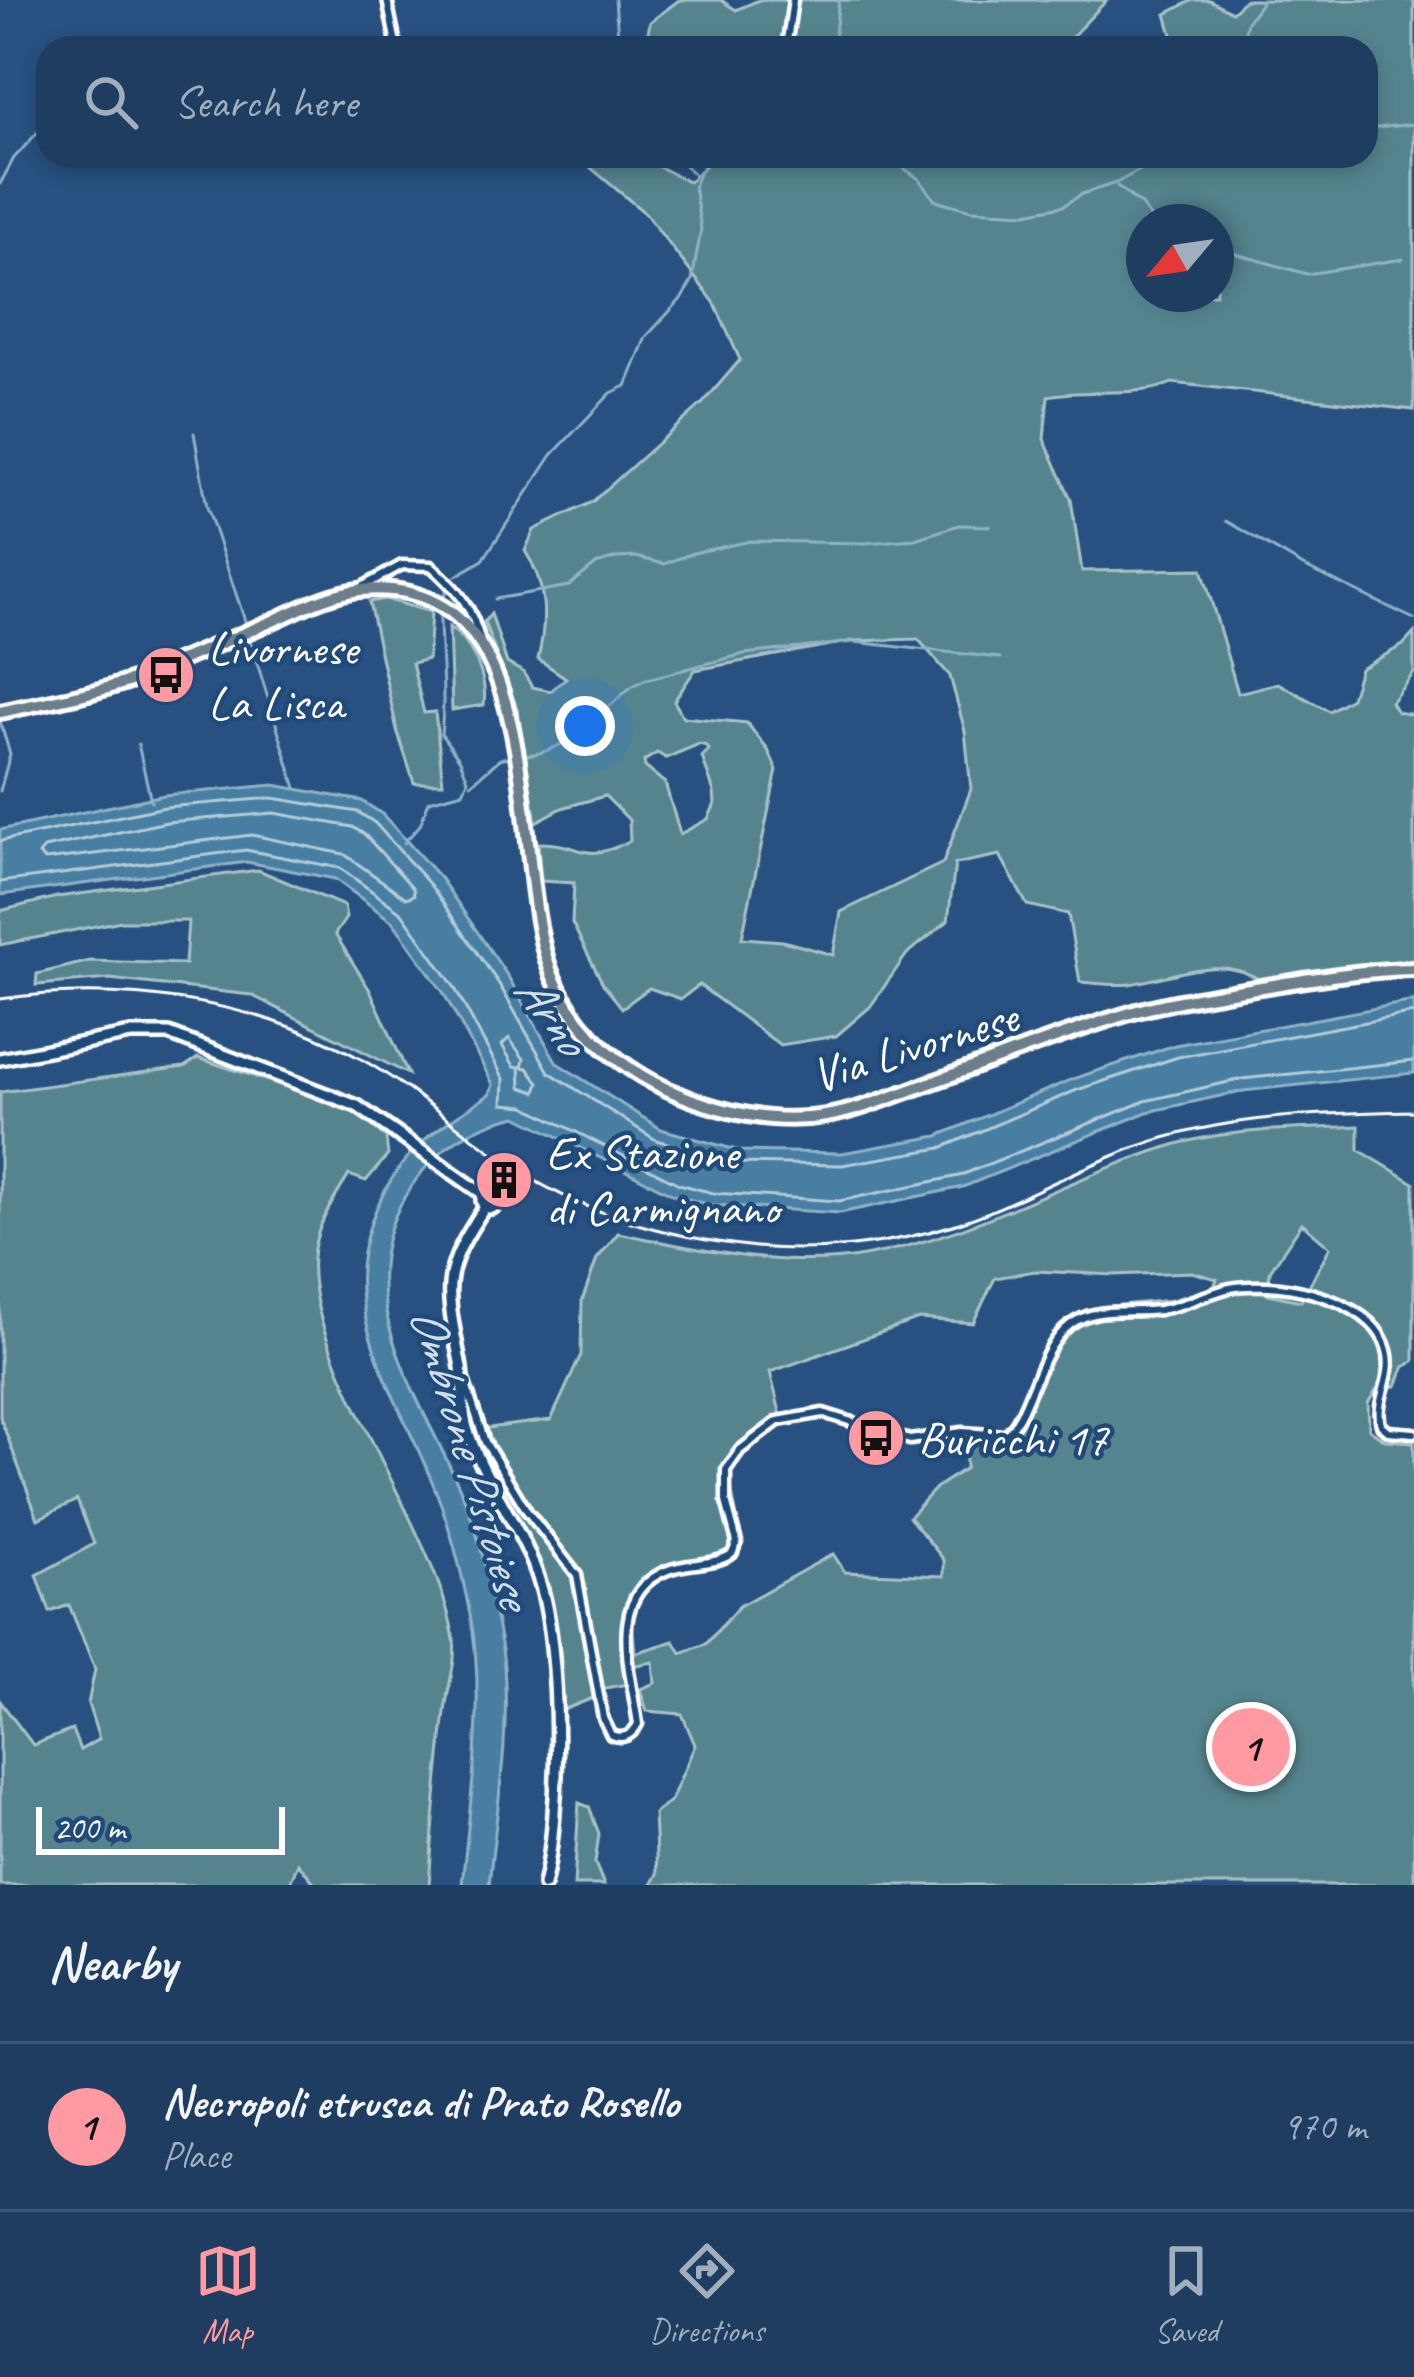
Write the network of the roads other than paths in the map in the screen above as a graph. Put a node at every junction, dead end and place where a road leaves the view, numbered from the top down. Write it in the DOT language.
graph roads {
  1 [pos="387,0"];
  2 [pos="793,0"];
  3 [pos="394,36"];
  4 [pos="788,36"];
  5 [pos="358,590"];
  6 [pos="483,649"];
  7 [pos="0,712"];
  8 [pos="1414,969"];
  9 [pos="0,1059"];
  10 [pos="462,1373"];
  11 [pos="1414,1433"];
  12 [pos="544,1885"];
  1 -- 3 [label="street"];
  2 -- 4 [label="street"];
  5 -- 6 [label="main road, Via Livornese"];
  5 -- 6 [label="street"];
  5 -- 7 [label="main road, Via Livornese"];
  6 -- 8 [label="main road, Via Livornese"];
  9 -- 10 [label="street"];
  10 -- 11 [label="street"];
  10 -- 12 [label="street"];
}
